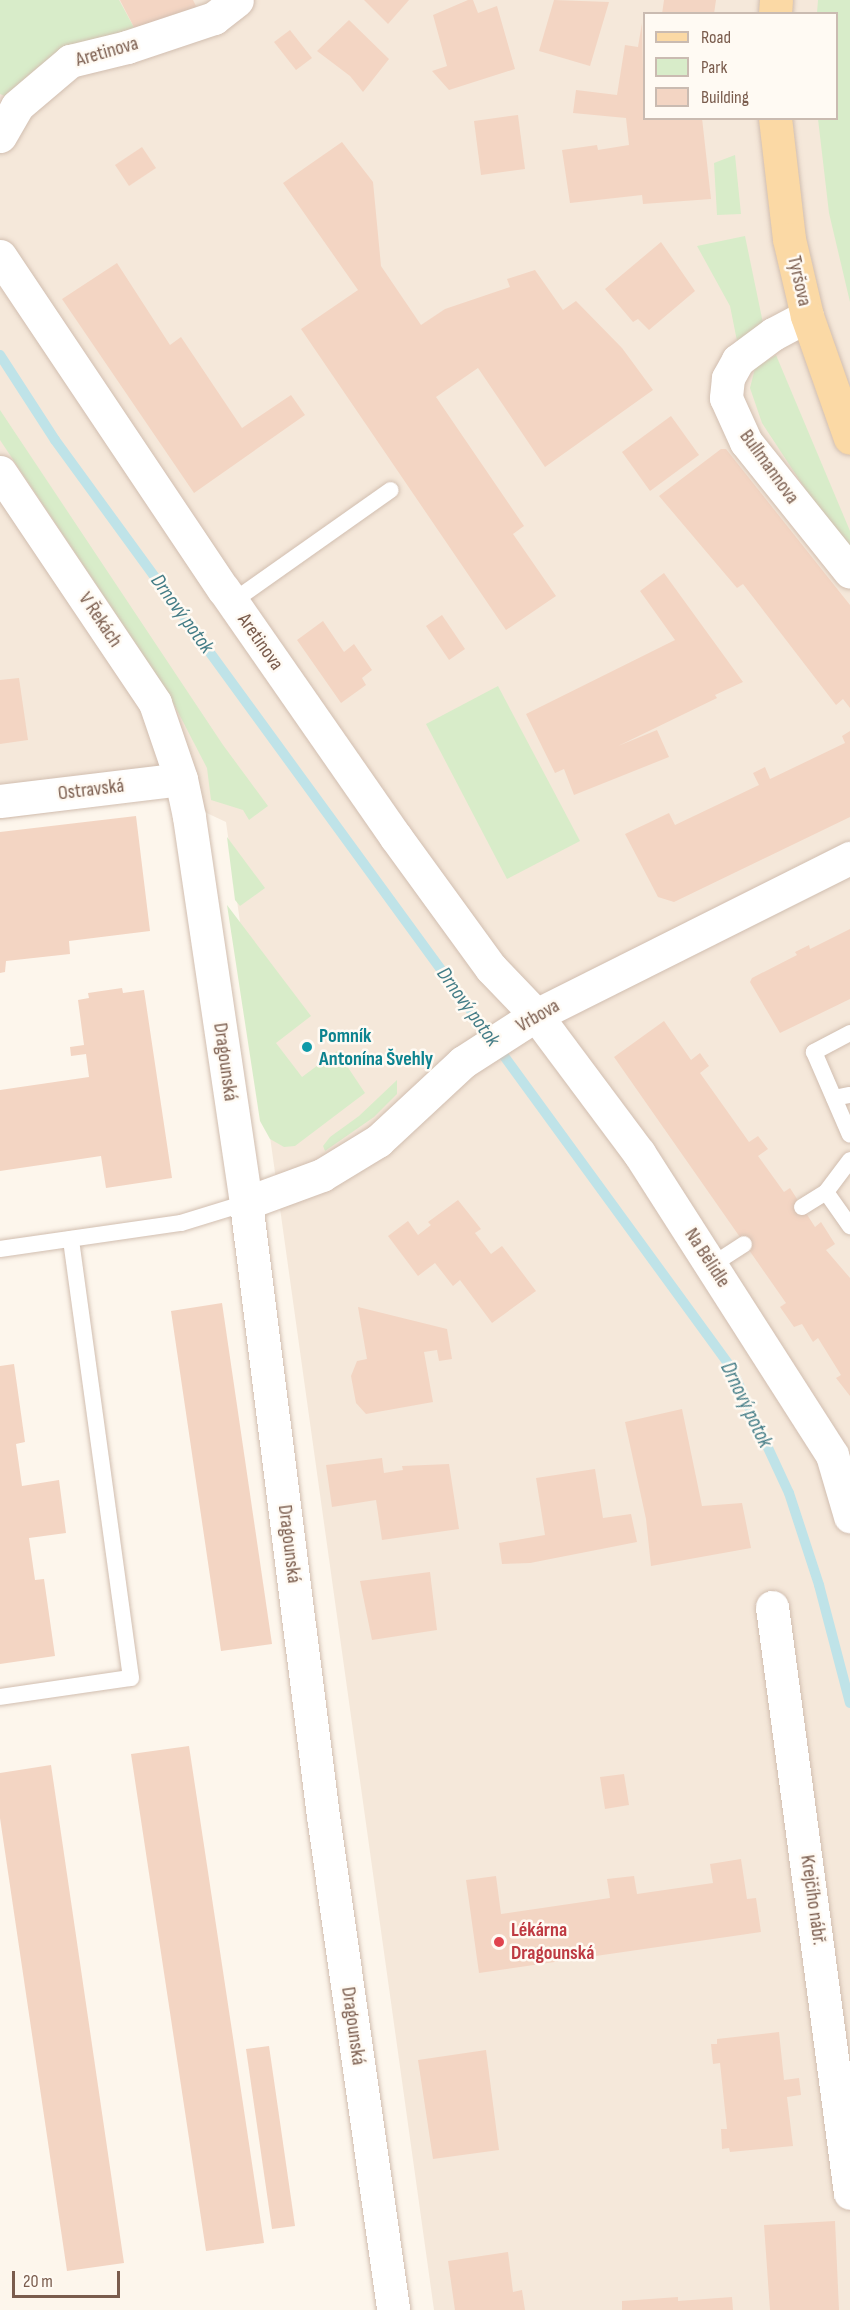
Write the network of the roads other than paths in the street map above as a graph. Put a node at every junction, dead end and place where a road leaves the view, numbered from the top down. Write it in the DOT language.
graph roads {
  1 [pos="237,0"];
  2 [pos="775,120"];
  3 [pos="0,136"];
  4 [pos="0,256"];
  5 [pos="807,316"];
  6 [pos="850,438"];
  7 [pos="0,472"];
  8 [pos="391,490"];
  9 [pos="850,572"];
  10 [pos="232,602"];
  11 [pos="181,778"];
  12 [pos="0,801"];
  13 [pos="850,858"];
  14 [pos="528,1020"];
  15 [pos="850,1033"];
  16 [pos="842,1097"];
  17 [pos="850,1135"];
  18 [pos="850,1160"];
  19 [pos="826,1192"];
  20 [pos="246,1203"];
  21 [pos="802,1207"];
  22 [pos="850,1226"];
  23 [pos="71,1239"];
  24 [pos="744,1244"];
  25 [pos="0,1249"];
  26 [pos="712,1265"];
  27 [pos="850,1516"];
  28 [pos="772,1607"];
  29 [pos="0,1697"];
  30 [pos="850,2193"];
  31 [pos="393,2310"];
  1 -- 3 [label="street, Aretinova"];
  2 -- 5 [label="main road, Tyršova"];
  4 -- 10 [label="street, Aretinova"];
  5 -- 6 [label="main road, Tyršova"];
  5 -- 9 [label="street, Bullmannova"];
  7 -- 11 [label="street, V Řekách"];
  8 -- 10 [label="lane"];
  10 -- 14 [label="street, Aretinova"];
  11 -- 12 [label="street, Ostravská"];
  11 -- 20 [label="street, Dragounská"];
  13 -- 14 [label="street, Vrbova"];
  14 -- 20 [label="street, Vrbova"];
  14 -- 26 [label="street, Na Bělidle"];
  15 -- 16 [label="lane"];
  16 -- 17 [label="lane"];
  18 -- 19 [label="lane"];
  19 -- 21 [label="lane"];
  19 -- 22 [label="lane"];
  20 -- 23 [label="lane"];
  20 -- 31 [label="street, Dragounská"];
  23 -- 25 [label="lane"];
  23 -- 29 [label="lane"];
  24 -- 26 [label="lane"];
  26 -- 27 [label="street, Na Bělidle"];
  28 -- 30 [label="street, Krejčího nábř."];
}
